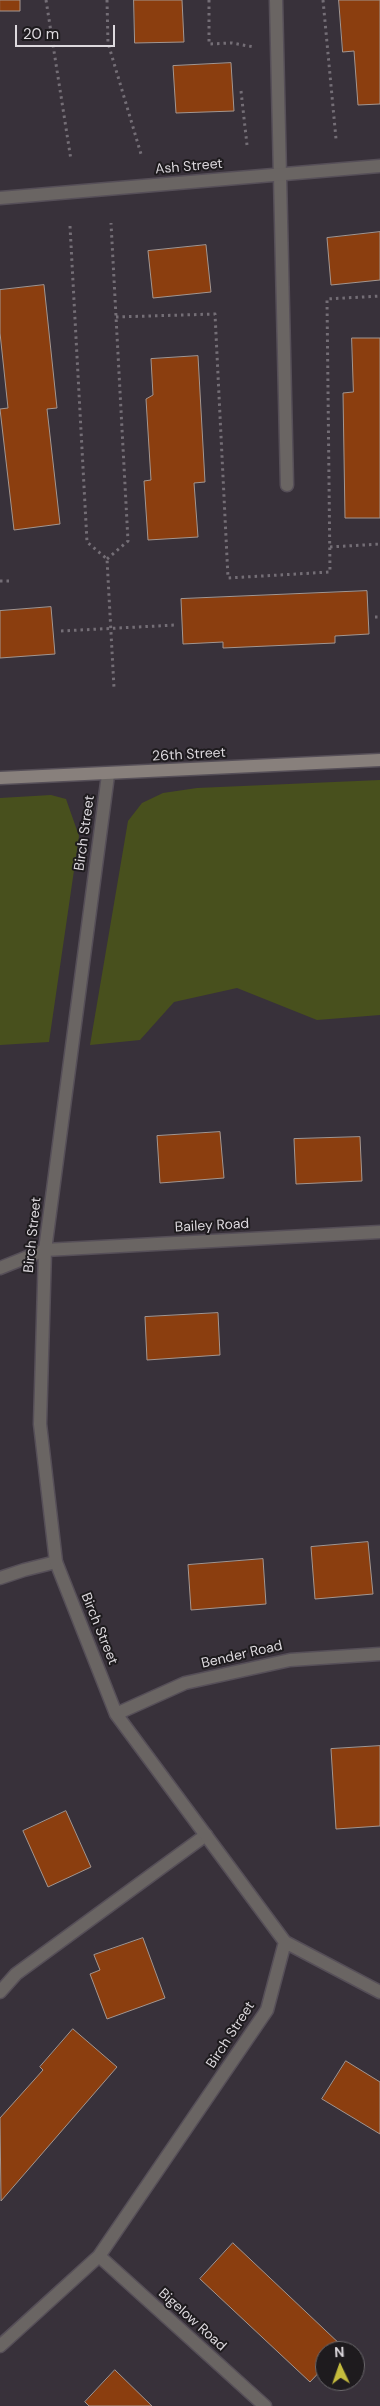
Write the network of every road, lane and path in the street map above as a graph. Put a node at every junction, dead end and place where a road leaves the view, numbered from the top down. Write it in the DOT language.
graph roads {
  1 [pos="46,0"];
  2 [pos="108,0"];
  3 [pos="209,0"];
  4 [pos="276,0"];
  5 [pos="323,0"];
  6 [pos="277,52"];
  7 [pos="241,92"];
  8 [pos="336,139"];
  9 [pos="247,145"];
  10 [pos="141,154"];
  11 [pos="71,160"];
  12 [pos="380,166"];
  13 [pos="280,174"];
  14 [pos="0,198"];
  15 [pos="111,223"];
  16 [pos="70,226"];
  17 [pos="287,486"];
  18 [pos="380,544"];
  19 [pos="330,547"];
  20 [pos="107,558"];
  21 [pos="0,581"];
  22 [pos="10,581"];
  23 [pos="375,617"];
  24 [pos="380,617"];
  25 [pos="176,625"];
  26 [pos="110,628"];
  27 [pos="61,631"];
  28 [pos="114,688"];
  29 [pos="380,760"];
  30 [pos="108,775"];
  31 [pos="0,778"];
  32 [pos="380,1232"];
  33 [pos="45,1250"];
  34 [pos="0,1268"];
  35 [pos="56,1562"];
  36 [pos="0,1578"];
  37 [pos="380,1654"];
  38 [pos="116,1714"];
  39 [pos="206,1835"];
  40 [pos="285,1942"];
  41 [pos="0,1992"];
  42 [pos="380,1992"];
  43 [pos="99,2256"];
  44 [pos="0,2346"];
  45 [pos="265,2406"];
  1 -- 11 [label="path"];
  2 -- 10 [label="path"];
  3 -- 6 [label="path"];
  4 -- 6 [label="street"];
  5 -- 8 [label="path"];
  6 -- 13 [label="street"];
  7 -- 9 [label="path"];
  12 -- 13 [label="street, Ash Street"];
  13 -- 14 [label="street, Ash Street"];
  13 -- 17 [label="street"];
  15 -- 20 [label="path"];
  16 -- 20 [label="path"];
  18 -- 19 [label="path"];
  20 -- 26 [label="path"];
  21 -- 22 [label="path"];
  23 -- 24 [label="path"];
  25 -- 26 [label="path"];
  26 -- 27 [label="path"];
  26 -- 28 [label="path"];
  29 -- 30 [label="street, 26th Street"];
  30 -- 31 [label="street, 26th Street"];
  30 -- 33 [label="street, Birch Street"];
  32 -- 33 [label="street, Bailey Road"];
  33 -- 34 [label="street, Bailey Road"];
  33 -- 35 [label="street, Birch Street"];
  35 -- 36 [label="street"];
  35 -- 38 [label="street, Birch Street"];
  37 -- 38 [label="street, Bender Road"];
  38 -- 39 [label="street, Birch Street"];
  39 -- 40 [label="street, Birch Street"];
  39 -- 41 [label="street"];
  40 -- 42 [label="street"];
  40 -- 43 [label="street, Birch Street"];
  43 -- 44 [label="street, Birch Street"];
  43 -- 45 [label="street, Bigelow Road"];
}
